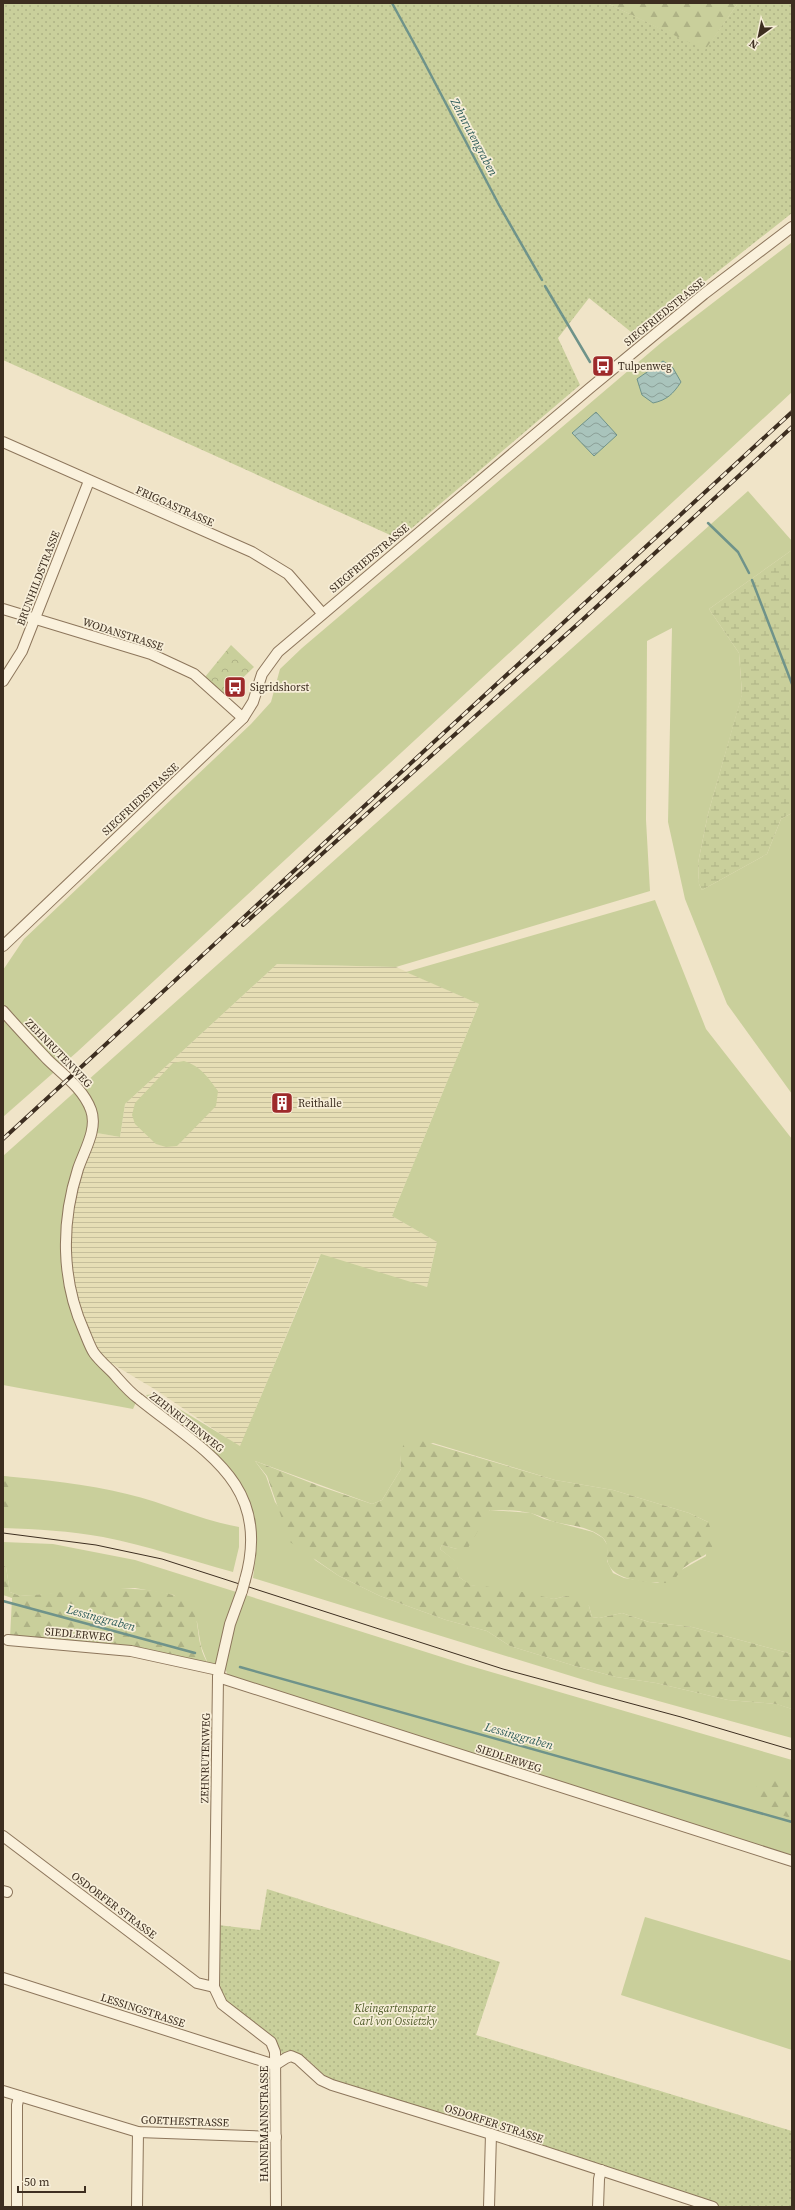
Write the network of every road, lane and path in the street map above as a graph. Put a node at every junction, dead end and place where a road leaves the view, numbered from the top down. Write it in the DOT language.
graph roads {
  1 [pos="792,227"];
  2 [pos="3,442"];
  3 [pos="89,481"];
  4 [pos="3,610"];
  5 [pos="322,613"];
  6 [pos="35,619"];
  7 [pos="3,681"];
  8 [pos="243,718"];
  9 [pos="3,946"];
  10 [pos="3,1011"];
  11 [pos="8,1640"];
  12 [pos="218,1673"];
  13 [pos="3,1836"];
  14 [pos="792,1861"];
  15 [pos="3,1978"];
  16 [pos="214,1987"];
  17 [pos="271,2042"];
  18 [pos="275,2065"];
  19 [pos="3,2091"];
  20 [pos="19,2096"];
  21 [pos="138,2132"];
  22 [pos="491,2134"];
  23 [pos="276,2137"];
  24 [pos="601,2170"];
  25 [pos="17,2207"];
  26 [pos="137,2207"];
  27 [pos="276,2207"];
  28 [pos="489,2207"];
  29 [pos="598,2207"];
  30 [pos="713,2207"];
  1 -- 5 [label="street, SIEGFRIEDSTRASSE"];
  2 -- 3 [label="street, FRIGGASTRASSE"];
  3 -- 5 [label="street, FRIGGASTRASSE"];
  3 -- 6 [label="street, BRUNHILDSTRASSE"];
  4 -- 6 [label="street, WODANSTRASSE"];
  5 -- 8 [label="street, SIEGFRIEDSTRASSE"];
  6 -- 7 [label="street, BRUNHILDSTRASSE"];
  6 -- 8 [label="street, WODANSTRASSE"];
  8 -- 9 [label="street, SIEGFRIEDSTRASSE"];
  10 -- 12 [label="street, ZEHNRUTENWEG, bridge"];
  11 -- 12 [label="street, SIEDLERWEG"];
  12 -- 14 [label="street, SIEDLERWEG"];
  12 -- 16 [label="street, ZEHNRUTENWEG"];
  13 -- 16 [label="street, OSDORFER STRASSE"];
  15 -- 18 [label="street, LESSINGSTRASSE"];
  16 -- 17 [label="street, ZEHNRUTENWEG"];
  17 -- 18 [label="street, HANNEMANNSTRASSE"];
  18 -- 22 [label="street, OSDORFER STRASSE"];
  18 -- 23 [label="street, HANNEMANNSTRASSE"];
  19 -- 20 [label="street, GOETHESTRASSE"];
  20 -- 21 [label="street, GOETHESTRASSE"];
  20 -- 25 [label="street"];
  21 -- 23 [label="street, GOETHESTRASSE"];
  21 -- 26 [label="street"];
  22 -- 24 [label="street, OSDORFER STRASSE"];
  22 -- 28 [label="street"];
  23 -- 27 [label="street, HANNEMANNSTRASSE"];
  24 -- 29 [label="street"];
  24 -- 30 [label="street, OSDORFER STRASSE"];
}
